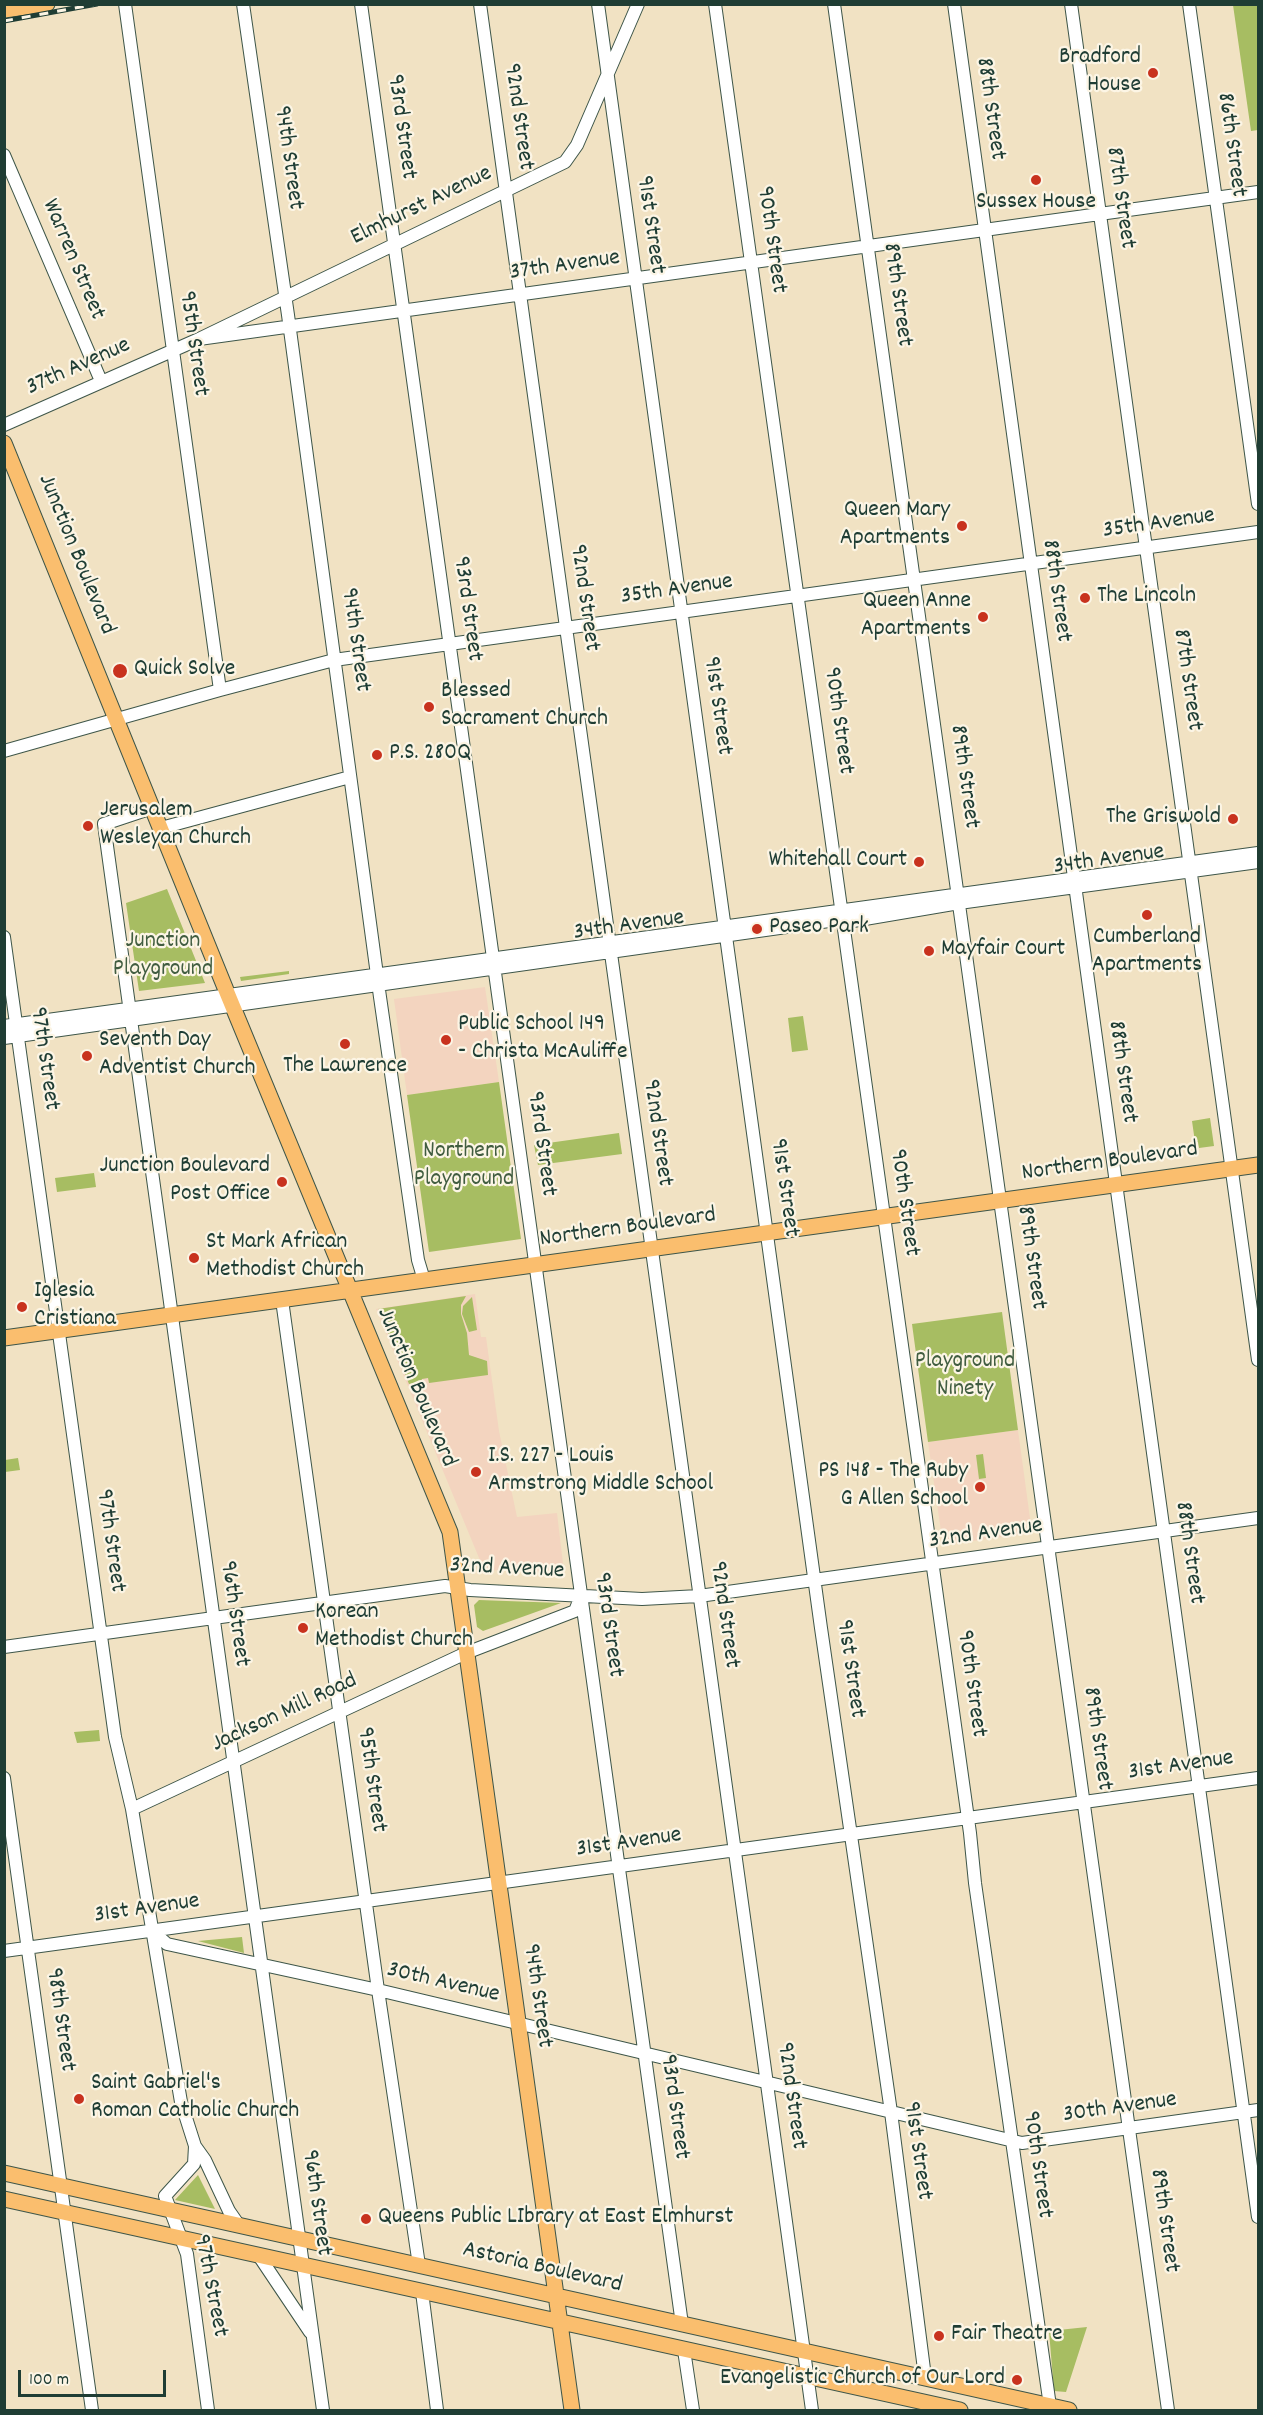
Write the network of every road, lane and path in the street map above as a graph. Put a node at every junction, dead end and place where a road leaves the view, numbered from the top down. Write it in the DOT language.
graph roads {
  1 [pos="47,4"];
  2 [pos="125,4"];
  3 [pos="243,4"];
  4 [pos="361,4"];
  5 [pos="480,4"];
  6 [pos="598,4"];
  7 [pos="638,4"];
  8 [pos="716,4"];
  9 [pos="834,4"];
  10 [pos="954,4"];
  11 [pos="1071,4"];
  12 [pos="1189,4"];
  13 [pos="4,10"];
  14 [pos="607,76"];
  15 [pos="4,155"];
  16 [pos="506,191"];
  17 [pos="1258,192"];
  18 [pos="1216,198"];
  19 [pos="1100,214"];
  20 [pos="984,230"];
  21 [pos="395,244"];
  22 [pos="868,246"];
  23 [pos="752,262"];
  24 [pos="635,278"];
  25 [pos="520,294"];
  26 [pos="284,297"];
  27 [pos="404,310"];
  28 [pos="289,326"];
  29 [pos="199,339"];
  30 [pos="172,350"];
  31 [pos="101,381"];
  32 [pos="4,425"];
  33 [pos="4,443"];
  34 [pos="1258,504"];
  35 [pos="1258,532"];
  36 [pos="1146,549"];
  37 [pos="1030,563"];
  38 [pos="915,579"];
  39 [pos="798,595"];
  40 [pos="681,611"];
  41 [pos="566,627"];
  42 [pos="450,643"];
  43 [pos="334,660"];
  44 [pos="220,690"];
  45 [pos="117,720"];
  46 [pos="4,751"];
  47 [pos="350,777"];
  48 [pos="152,808"];
  49 [pos="161,828"];
  50 [pos="1258,853"];
  51 [pos="1258,862"];
  52 [pos="1189,867"];
  53 [pos="1074,883"];
  54 [pos="958,899"];
  55 [pos="842,915"];
  56 [pos="726,931"];
  57 [pos="4,937"];
  58 [pos="610,947"];
  59 [pos="494,963"];
  60 [pos="377,979"];
  61 [pos="230,1000"];
  62 [pos="129,1015"];
  63 [pos="13,1029"];
  64 [pos="4,1038"];
  65 [pos="1258,1165"];
  66 [pos="1232,1168"];
  67 [pos="1116,1185"];
  68 [pos="1000,1201"];
  69 [pos="884,1217"];
  70 [pos="768,1233"];
  71 [pos="651,1249"];
  72 [pos="536,1265"];
  73 [pos="424,1280"];
  74 [pos="349,1290"];
  75 [pos="282,1300"];
  76 [pos="171,1315"];
  77 [pos="59,1330"];
  78 [pos="4,1338"];
  79 [pos="1258,1360"];
  80 [pos="1258,1518"];
  81 [pos="1164,1531"];
  82 [pos="1048,1547"];
  83 [pos="932,1563"];
  84 [pos="815,1580"];
  85 [pos="458,1588"];
  86 [pos="581,1595"];
  87 [pos="699,1596"];
  88 [pos="324,1603"];
  89 [pos="212,1618"];
  90 [pos="101,1634"];
  91 [pos="4,1647"];
  92 [pos="466,1653"];
  93 [pos="339,1712"];
  94 [pos="232,1761"];
  95 [pos="4,1778"];
  96 [pos="1258,1778"];
  97 [pos="1199,1786"];
  98 [pos="1084,1802"];
  99 [pos="132,1809"];
  100 [pos="967,1818"];
  101 [pos="852,1834"];
  102 [pos="735,1850"];
  103 [pos="618,1866"];
  104 [pos="498,1883"];
  105 [pos="365,1901"];
  106 [pos="254,1917"];
  107 [pos="152,1931"];
  108 [pos="28,1948"];
  109 [pos="4,1951"];
  110 [pos="260,1965"];
  111 [pos="378,1990"];
  112 [pos="517,2023"];
  113 [pos="644,2053"];
  114 [pos="766,2082"];
  115 [pos="1258,2110"];
  116 [pos="891,2112"];
  117 [pos="1244,2112"];
  118 [pos="1129,2129"];
  119 [pos="1011,2141"];
  120 [pos="195,2146"];
  121 [pos="4,2173"];
  122 [pos="61,2186"];
  123 [pos="4,2199"];
  124 [pos="169,2209"];
  125 [pos="65,2213"];
  126 [pos="1258,2217"];
  127 [pos="238,2224"];
  128 [pos="180,2238"];
  129 [pos="298,2239"];
  130 [pos="259,2256"];
  131 [pos="419,2265"];
  132 [pos="303,2266"];
  133 [pos="422,2292"];
  134 [pos="557,2295"];
  135 [pos="560,2324"];
  136 [pos="682,2324"];
  137 [pos="313,2336"];
  138 [pos="684,2350"];
  139 [pos="805,2351"];
  140 [pos="925,2377"];
  141 [pos="807,2378"];
  142 [pos="1050,2406"];
  143 [pos="933,2408"];
  144 [pos="92,2410"];
  145 [pos="208,2410"];
  146 [pos="323,2410"];
  147 [pos="437,2410"];
  148 [pos="572,2410"];
  149 [pos="693,2410"];
  150 [pos="812,2410"];
  151 [pos="960,2410"];
  152 [pos="1069,2410"];
  153 [pos="1168,2410"];
  1 -- 13 [label="main road"];
  2 -- 30 [label="street, 95th Street"];
  3 -- 26 [label="street, 94th Street"];
  4 -- 21 [label="street, 93rd Street"];
  5 -- 16 [label="street, 92nd Street"];
  6 -- 14 [label="street, 91st Street"];
  7 -- 14 [label="street, Elmhurst Avenue"];
  8 -- 23 [label="street, 90th Street"];
  9 -- 22 [label="street, 89th Street"];
  10 -- 20 [label="street, 88th Street"];
  11 -- 19 [label="street, 87th Street"];
  12 -- 18 [label="street, 86th Street"];
  14 -- 16 [label="street, Elmhurst Avenue"];
  14 -- 24 [label="street, 91st Street"];
  15 -- 31 [label="street, Warren Street"];
  16 -- 21 [label="street, Elmhurst Avenue"];
  16 -- 25 [label="street, 92nd Street"];
  17 -- 18 [label="street, 37th Avenue"];
  18 -- 19 [label="street, 37th Avenue"];
  18 -- 34 [label="street, 86th Street"];
  19 -- 20 [label="street, 37th Avenue"];
  19 -- 36 [label="street, 87th Street"];
  20 -- 22 [label="street, 37th Avenue"];
  20 -- 37 [label="street, 88th Street"];
  21 -- 26 [label="street, Elmhurst Avenue"];
  21 -- 27 [label="street, 93rd Street"];
  22 -- 23 [label="street, 37th Avenue"];
  22 -- 38 [label="street, 89th Street"];
  23 -- 24 [label="street, 37th Avenue"];
  23 -- 39 [label="street, 90th Street"];
  24 -- 25 [label="street, 37th Avenue"];
  24 -- 40 [label="street, 91st Street"];
  25 -- 27 [label="street, 37th Avenue"];
  25 -- 41 [label="street, 92nd Street"];
  26 -- 28 [label="street, 94th Street"];
  26 -- 29 [label="street, Elmhurst Avenue"];
  27 -- 28 [label="street, 37th Avenue"];
  27 -- 42 [label="street, 93rd Street"];
  28 -- 29 [label="street, 37th Avenue"];
  28 -- 43 [label="street, 94th Street"];
  29 -- 30 [label="street, Elmhurst Avenue"];
  30 -- 31 [label="street, 37th Avenue"];
  30 -- 44 [label="street, 95th Street"];
  31 -- 32 [label="street, 37th Avenue"];
  33 -- 45 [label="main road, Junction Boulevard"];
  35 -- 36 [label="street, 35th Avenue"];
  36 -- 37 [label="street, 35th Avenue"];
  36 -- 52 [label="street, 87th Street"];
  37 -- 38 [label="street, 35th Avenue"];
  37 -- 53 [label="street, 88th Street"];
  38 -- 39 [label="street, 35th Avenue"];
  38 -- 54 [label="street, 89th Street"];
  39 -- 40 [label="street, 35th Avenue"];
  39 -- 55 [label="street, 90th Street"];
  40 -- 41 [label="street, 35th Avenue"];
  40 -- 56 [label="street, 91st Street"];
  41 -- 42 [label="street, 35th Avenue"];
  41 -- 58 [label="street, 92nd Street"];
  42 -- 43 [label="street, 35th Avenue"];
  42 -- 59 [label="street, 93rd Street"];
  43 -- 44 [label="street, 35th Avenue"];
  43 -- 47 [label="street, 94th Street"];
  44 -- 45 [label="street, 35th Avenue"];
  45 -- 46 [label="street, 35th Avenue"];
  45 -- 48 [label="main road, Junction Boulevard"];
  47 -- 49 [label="street"];
  47 -- 60 [label="street, 94th Street"];
  48 -- 49 [label="main road, Junction Boulevard"];
  48 -- 62 [label="street, 96th Street"];
  49 -- 61 [label="main road, Junction Boulevard"];
  50 -- 52 [label="street, 34th Avenue"];
  51 -- 52 [label="street, 34th Avenue"];
  52 -- 53 [label="street, 34th Avenue"];
  52 -- 66 [label="street, 87th Street"];
  53 -- 54 [label="street, 34th Avenue"];
  53 -- 67 [label="street, 88th Street"];
  54 -- 55 [label="street, 34th Avenue"];
  54 -- 68 [label="street, 89th Street"];
  55 -- 56 [label="street, 34th Avenue"];
  55 -- 69 [label="street, 90th Street"];
  56 -- 58 [label="street, 34th Avenue"];
  56 -- 70 [label="street, 91st Street"];
  57 -- 63 [label="street, 97th Street"];
  58 -- 59 [label="street, 34th Avenue"];
  58 -- 71 [label="street, 92nd Street"];
  59 -- 60 [label="street, 34th Avenue"];
  59 -- 72 [label="street, 93rd Street"];
  60 -- 61 [label="street, 34th Avenue"];
  60 -- 73 [label="street, 94th Street"];
  61 -- 62 [label="street, 34th Avenue"];
  61 -- 74 [label="main road, Junction Boulevard"];
  62 -- 63 [label="street, 34th Avenue"];
  62 -- 76 [label="street, 96th Street"];
  63 -- 64 [label="street, 34th Avenue"];
  63 -- 77 [label="street, 97th Street"];
  65 -- 66 [label="main road, Northern Boulevard"];
  66 -- 67 [label="main road, Northern Boulevard"];
  66 -- 79 [label="street, 87th Street"];
  67 -- 68 [label="main road, Northern Boulevard"];
  67 -- 81 [label="street, 88th Street"];
  68 -- 69 [label="main road, Northern Boulevard"];
  68 -- 82 [label="street, 89th Street"];
  69 -- 70 [label="main road, Northern Boulevard"];
  69 -- 83 [label="street, 90th Street"];
  70 -- 71 [label="main road, Northern Boulevard"];
  70 -- 84 [label="street, 91st Street"];
  71 -- 72 [label="main road, Northern Boulevard"];
  71 -- 87 [label="street, 92nd Street"];
  72 -- 73 [label="main road, Northern Boulevard"];
  72 -- 86 [label="street, 93rd Street"];
  73 -- 74 [label="main road, Northern Boulevard"];
  74 -- 75 [label="main road, Northern Boulevard"];
  74 -- 85 [label="main road, Junction Boulevard"];
  75 -- 76 [label="main road, Northern Boulevard"];
  75 -- 88 [label="street, 95th Street"];
  76 -- 77 [label="main road, Northern Boulevard"];
  76 -- 89 [label="street, 96th Street"];
  77 -- 78 [label="main road, Northern Boulevard"];
  77 -- 90 [label="street, 97th Street"];
  80 -- 81 [label="street, 32nd Avenue"];
  81 -- 82 [label="street, 32nd Avenue"];
  81 -- 97 [label="street, 88th Street"];
  82 -- 83 [label="street, 32nd Avenue"];
  82 -- 98 [label="street, 89th Street"];
  83 -- 84 [label="street, 32nd Avenue"];
  83 -- 100 [label="street, 90th Street"];
  84 -- 87 [label="street, 32nd Avenue"];
  84 -- 101 [label="street, 91st Street"];
  85 -- 86 [label="street, 32nd Avenue"];
  85 -- 88 [label="street, 32nd Avenue"];
  85 -- 92 [label="main road, 94th Street"];
  86 -- 87 [label="street, 32nd Avenue"];
  86 -- 92 [label="street, Jackson Mill Road"];
  86 -- 103 [label="street, 93rd Street"];
  87 -- 102 [label="street, 92nd Street"];
  88 -- 89 [label="street, 32nd Avenue"];
  88 -- 93 [label="street, 95th Street"];
  89 -- 90 [label="street, 32nd Avenue"];
  89 -- 94 [label="street, 96th Street"];
  90 -- 91 [label="street, 32nd Avenue"];
  90 -- 99 [label="street, 97th Street"];
  92 -- 93 [label="street, Jackson Mill Road"];
  92 -- 104 [label="main road, 94th Street"];
  93 -- 94 [label="street, Jackson Mill Road"];
  93 -- 105 [label="street, 95th Street"];
  94 -- 99 [label="street, Jackson Mill Road"];
  94 -- 106 [label="street, 96th Street"];
  95 -- 108 [label="street, 98th Street"];
  96 -- 97 [label="street, 31st Avenue"];
  97 -- 98 [label="street, 31st Avenue"];
  97 -- 117 [label="street, 88th Street"];
  98 -- 100 [label="street, 31st Avenue"];
  98 -- 118 [label="street, 89th Street"];
  99 -- 107 [label="street, 97th Street"];
  100 -- 101 [label="street, 31st Avenue"];
  100 -- 119 [label="street, 90th Street"];
  101 -- 102 [label="street, 31st Avenue"];
  101 -- 116 [label="street, 91st Street"];
  102 -- 103 [label="street, 31st Avenue"];
  102 -- 114 [label="street, 92nd Street"];
  103 -- 104 [label="street, 31st Avenue"];
  103 -- 113 [label="street, 93rd Street"];
  104 -- 105 [label="street, 31st Avenue"];
  104 -- 112 [label="main road, 94th Street"];
  105 -- 106 [label="street, 31st Avenue"];
  105 -- 111 [label="street, 95th Street"];
  106 -- 107 [label="street, 31st Avenue"];
  106 -- 110 [label="street, 96th Street"];
  107 -- 108 [label="street, 31st Avenue"];
  107 -- 110 [label="street, 30th Avenue"];
  107 -- 120 [label="street, 97th Street"];
  108 -- 109 [label="street, 31st Avenue"];
  108 -- 122 [label="street, 98th Street"];
  110 -- 111 [label="street, 30th Avenue"];
  110 -- 129 [label="street, 96th Street"];
  111 -- 112 [label="street, 30th Avenue"];
  111 -- 131 [label="street, 95th Street"];
  112 -- 113 [label="street, 30th Avenue"];
  112 -- 134 [label="main road, 94th Street"];
  113 -- 114 [label="street, 30th Avenue"];
  113 -- 136 [label="street, 93rd Street"];
  114 -- 116 [label="street, 30th Avenue"];
  114 -- 139 [label="street, 92nd Street"];
  115 -- 117 [label="street, 30th Avenue"];
  116 -- 119 [label="street, 30th Avenue"];
  116 -- 140 [label="street, 91st Street"];
  117 -- 118 [label="street, 30th Avenue"];
  117 -- 126 [label="street, 88th Street"];
  118 -- 119 [label="street, 30th Avenue"];
  118 -- 153 [label="street, 89th Street"];
  119 -- 142 [label="street, 90th Street"];
  120 -- 124 [label="street, 97th Street"];
  120 -- 127 [label="street, 97th Street"];
  121 -- 122 [label="main road, Astoria Boulevard"];
  122 -- 124 [label="main road, Astoria Boulevard"];
  122 -- 125 [label="street, 98th Street"];
  123 -- 125 [label="main road, Astoria Boulevard"];
  124 -- 127 [label="main road, Astoria Boulevard"];
  124 -- 128 [label="street, 97th Street"];
  125 -- 128 [label="main road, Astoria Boulevard"];
  125 -- 144 [label="street, 98th Street"];
  127 -- 129 [label="main road, Astoria Boulevard"];
  128 -- 130 [label="main road, Astoria Boulevard"];
  128 -- 145 [label="street, 97th Street"];
  129 -- 131 [label="main road, Astoria Boulevard"];
  129 -- 132 [label="street, 96th Street"];
  130 -- 132 [label="main road, Astoria Boulevard"];
  130 -- 137 [label="street"];
  131 -- 134 [label="main road, Astoria Boulevard"];
  132 -- 133 [label="main road, Astoria Boulevard"];
  132 -- 137 [label="street, 96th Street"];
  133 -- 135 [label="main road, Astoria Boulevard"];
  133 -- 147 [label="street"];
  134 -- 135 [label="main road, 94th Street"];
  134 -- 136 [label="main road, Astoria Boulevard"];
  135 -- 138 [label="main road, Astoria Boulevard"];
  135 -- 148 [label="main road, 94th Street"];
  136 -- 139 [label="main road, Astoria Boulevard"];
  137 -- 146 [label="street, 96th Street"];
  138 -- 141 [label="main road, Astoria Boulevard"];
  138 -- 149 [label="street"];
  139 -- 140 [label="main road, Astoria Boulevard"];
  139 -- 141 [label="street, 92nd Street"];
  140 -- 142 [label="main road, Astoria Boulevard"];
  141 -- 143 [label="main road, Astoria Boulevard"];
  141 -- 150 [label="street, 92nd Street"];
  142 -- 152 [label="main road, Astoria Boulevard"];
  143 -- 151 [label="main road, Astoria Boulevard"];
}
